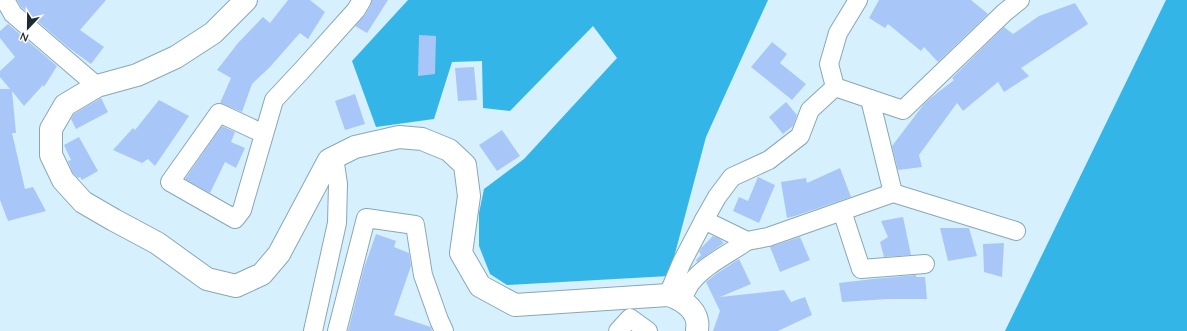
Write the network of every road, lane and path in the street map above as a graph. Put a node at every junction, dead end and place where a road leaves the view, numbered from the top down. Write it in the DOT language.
graph roads {
  1 [pos="5,0"];
  2 [pos="246,0"];
  3 [pos="362,0"];
  4 [pos="858,0"];
  5 [pos="1020,0"];
  6 [pos="97,86"];
  7 [pos="835,87"];
  8 [pos="870,99"];
  9 [pos="264,134"];
  10 [pos="334,157"];
  11 [pos="892,194"];
  12 [pos="842,211"];
  13 [pos="704,220"];
  14 [pos="1016,231"];
  15 [pos="747,241"];
  16 [pos="925,264"];
  17 [pos="675,298"];
  18 [pos="313,331"];
  19 [pos="337,331"];
  20 [pos="444,331"];
  21 [pos="618,331"];
  22 [pos="648,331"];
  23 [pos="697,331"];
  1 -- 6 [label="street"];
  2 -- 6 [label="street"];
  3 -- 9 [label="street"];
  4 -- 7 [label="street"];
  5 -- 8 [label="street"];
  6 -- 10 [label="street"];
  7 -- 8 [label="street"];
  7 -- 13 [label="street"];
  8 -- 11 [label="street"];
  9 -- 9 [label="street"];
  10 -- 17 [label="street"];
  10 -- 18 [label="street"];
  11 -- 12 [label="street"];
  11 -- 14 [label="street"];
  12 -- 15 [label="street"];
  12 -- 16 [label="street"];
  13 -- 15 [label="street"];
  13 -- 17 [label="street"];
  15 -- 17 [label="street"];
  17 -- 23 [label="street"];
  19 -- 20 [label="street"];
  21 -- 22 [label="street"];
}
